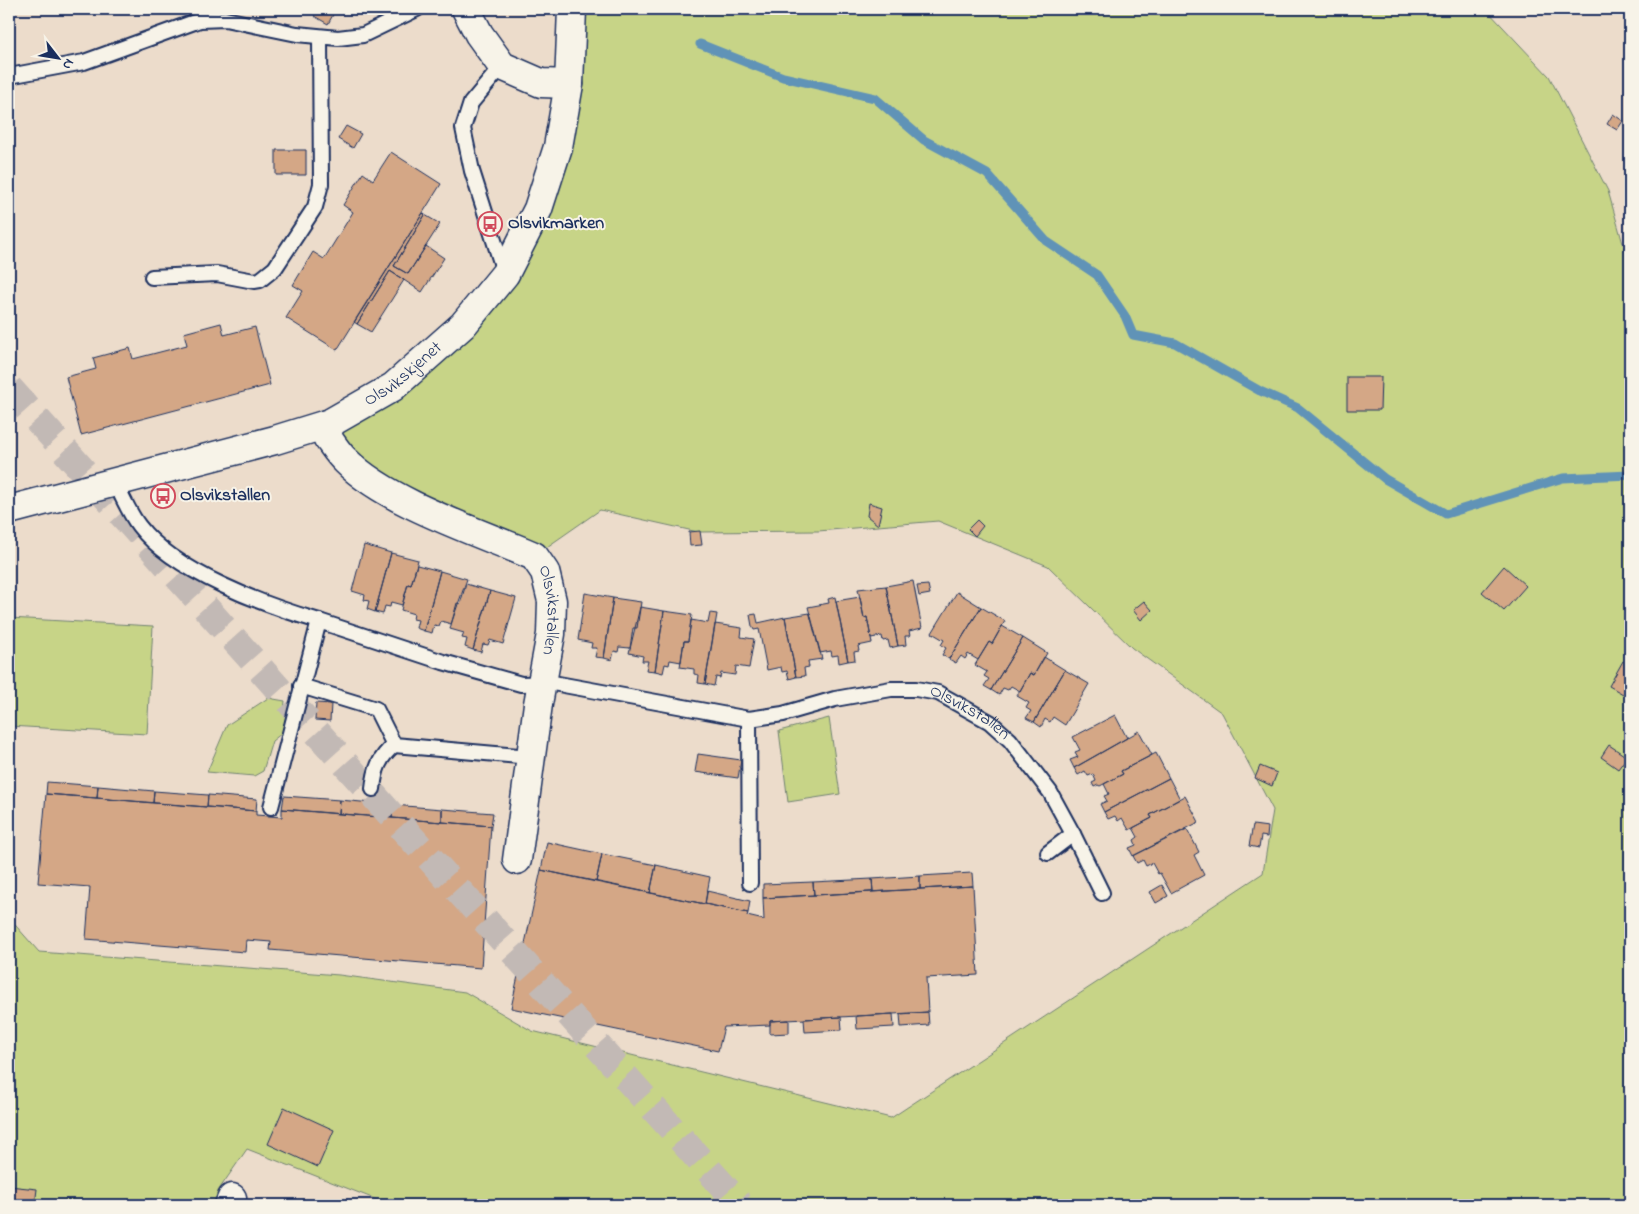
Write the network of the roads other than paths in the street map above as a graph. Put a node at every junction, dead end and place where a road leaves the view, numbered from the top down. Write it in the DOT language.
graph roads {
  1 [pos="417,9"];
  2 [pos="466,9"];
  3 [pos="572,9"];
  4 [pos="320,38"];
  5 [pos="502,66"];
  6 [pos="9,76"];
  7 [pos="569,84"];
  8 [pos="505,274"];
  9 [pos="152,277"];
  10 [pos="330,423"];
  11 [pos="115,482"];
  12 [pos="9,510"];
  13 [pos="319,621"];
  14 [pos="543,684"];
  15 [pos="301,686"];
  16 [pos="749,718"];
  17 [pos="394,745"];
  18 [pos="530,758"];
  19 [pos="373,789"];
  20 [pos="271,806"];
  21 [pos="1074,834"];
  22 [pos="1048,853"];
  23 [pos="517,860"];
  24 [pos="750,883"];
  25 [pos="1102,893"];
  1 -- 4 [label="lane"];
  2 -- 5 [label="main road"];
  3 -- 7 [label="main road, Olsvikskjenet"];
  4 -- 6 [label="lane"];
  4 -- 9 [label="lane"];
  5 -- 7 [label="main road"];
  5 -- 8 [label="lane"];
  7 -- 8 [label="main road, Olsvikskjenet"];
  8 -- 10 [label="main road, Olsvikskjenet"];
  10 -- 11 [label="main road, Olsvikskjenet"];
  10 -- 14 [label="main road, Olsvikstallen"];
  11 -- 12 [label="main road, Olsvikskjenet"];
  11 -- 13 [label="lane, Olsvikstallen"];
  13 -- 14 [label="lane, Olsvikstallen"];
  13 -- 15 [label="lane"];
  14 -- 16 [label="lane, Olsvikstallen"];
  14 -- 18 [label="main road, Olsvikstallen"];
  15 -- 17 [label="lane"];
  15 -- 20 [label="lane"];
  16 -- 21 [label="lane, Olsvikstallen"];
  16 -- 24 [label="lane"];
  17 -- 18 [label="lane"];
  17 -- 19 [label="lane"];
  18 -- 23 [label="main road, Olsvikstallen"];
  21 -- 22 [label="lane"];
  21 -- 25 [label="lane, Olsvikstallen"];
}
